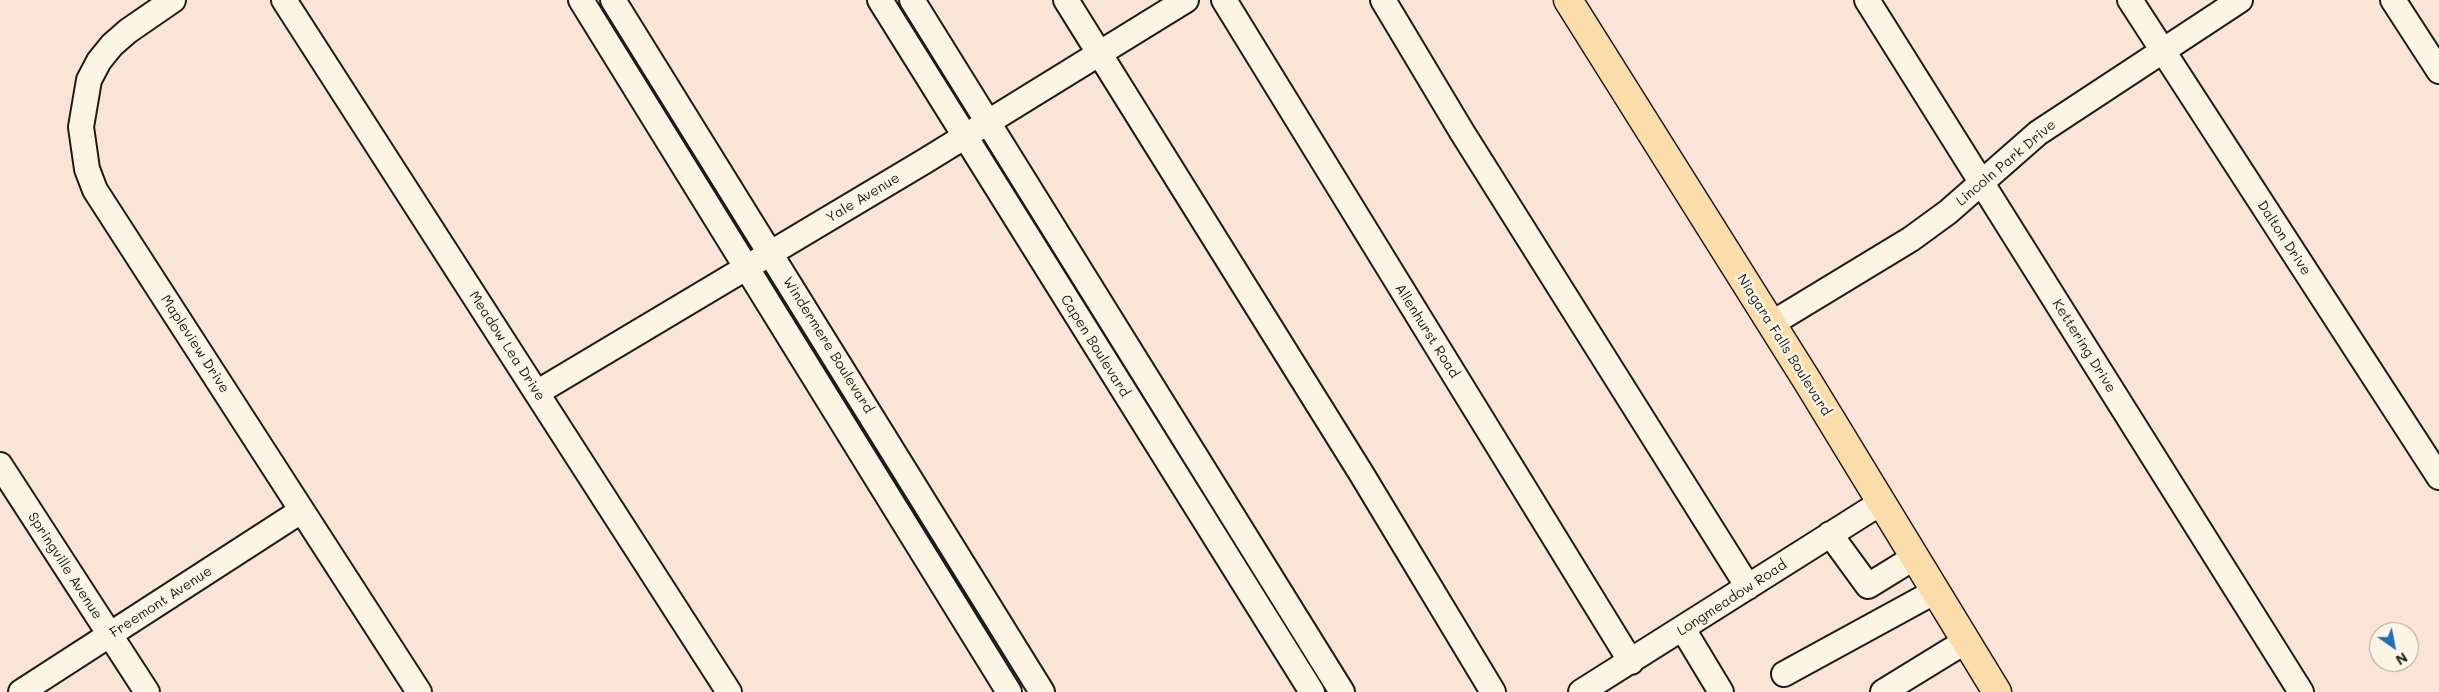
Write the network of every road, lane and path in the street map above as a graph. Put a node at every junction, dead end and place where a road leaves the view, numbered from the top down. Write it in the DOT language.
graph roads {
  1 [pos="173,0"];
  2 [pos="284,0"];
  3 [pos="581,0"];
  4 [pos="880,0"];
  5 [pos="912,0"];
  6 [pos="1066,0"];
  7 [pos="1186,0"];
  8 [pos="1224,0"];
  9 [pos="1383,0"];
  10 [pos="1568,0"];
  11 [pos="1867,0"];
  12 [pos="2130,0"];
  13 [pos="2240,0"];
  14 [pos="2393,0"];
  15 [pos="616,5"];
  16 [pos="597,25"];
  17 [pos="2162,50"];
  18 [pos="1100,53"];
  19 [pos="2439,71"];
  20 [pos="988,122"];
  21 [pos="964,137"];
  22 [pos="1981,183"];
  23 [pos="771,252"];
  24 [pos="747,266"];
  25 [pos="1772,324"];
  26 [pos="538,392"];
  27 [pos="1195,456"];
  28 [pos="0,465"];
  29 [pos="1173,470"];
  30 [pos="2439,477"];
  31 [pos="915,486"];
  32 [pos="892,501"];
  33 [pos="1882,502"];
  34 [pos="301,511"];
  35 [pos="1830,534"];
  36 [pos="1915,557"];
  37 [pos="1748,587"];
  38 [pos="1936,591"];
  39 [pos="1683,629"];
  40 [pos="110,635"];
  41 [pos="1966,641"];
  42 [pos="1631,662"];
  43 [pos="1784,674"];
  44 [pos="21,692"];
  45 [pos="146,692"];
  46 [pos="419,692"];
  47 [pos="729,692"];
  48 [pos="1009,692"];
  49 [pos="1042,692"];
  50 [pos="1312,692"];
  51 [pos="1342,692"];
  52 [pos="1493,692"];
  53 [pos="1580,692"];
  54 [pos="1721,692"];
  55 [pos="1883,692"];
  56 [pos="1997,692"];
  57 [pos="2301,692"];
  1 -- 34 [label="street, Mapleview Drive"];
  2 -- 26 [label="street, Meadow Lea Drive"];
  3 -- 16 [label="street, Windermere Boulevard"];
  4 -- 21 [label="street, Capen Boulevard"];
  5 -- 20 [label="street, Capen Boulevard"];
  6 -- 18 [label="street"];
  7 -- 18 [label="street, Yale Avenue"];
  8 -- 42 [label="street, Allenhurst Road"];
  9 -- 37 [label="street"];
  10 -- 25 [label="main road, Niagara Falls Boulevard"];
  11 -- 22 [label="street, Kettering Drive"];
  12 -- 17 [label="street, Dalton Drive"];
  13 -- 17 [label="street, Lincoln Park Drive"];
  14 -- 19 [label="street"];
  15 -- 16 [label="street"];
  15 -- 23 [label="street, Windermere Boulevard"];
  16 -- 24 [label="street, Windermere Boulevard"];
  17 -- 22 [label="street, Lincoln Park Drive"];
  17 -- 30 [label="street, Dalton Drive"];
  18 -- 20 [label="street, Yale Avenue"];
  18 -- 52 [label="street"];
  20 -- 21 [label="street, Yale Avenue"];
  20 -- 27 [label="street, Capen Boulevard"];
  21 -- 23 [label="street, Yale Avenue"];
  21 -- 29 [label="street, Capen Boulevard"];
  22 -- 25 [label="street, Lincoln Park Drive"];
  22 -- 57 [label="street, Kettering Drive"];
  23 -- 24 [label="street, Yale Avenue"];
  23 -- 31 [label="street, Windermere Boulevard"];
  24 -- 26 [label="street, Yale Avenue"];
  24 -- 32 [label="street, Windermere Boulevard"];
  25 -- 33 [label="main road, Niagara Falls Boulevard"];
  26 -- 47 [label="street, Meadow Lea Drive"];
  27 -- 29 [label="street"];
  27 -- 51 [label="street, Capen Boulevard"];
  28 -- 40 [label="street, Springville Avenue"];
  29 -- 50 [label="street, Capen Boulevard"];
  31 -- 32 [label="street"];
  31 -- 49 [label="street, Windermere Boulevard"];
  32 -- 48 [label="street, Windermere Boulevard"];
  33 -- 35 [label="street, Longmeadow Road"];
  33 -- 36 [label="main road, Niagara Falls Boulevard"];
  34 -- 40 [label="street, Freemont Avenue"];
  34 -- 46 [label="street, Mapleview Drive"];
  35 -- 36 [label="street"];
  35 -- 37 [label="street, Longmeadow Road"];
  36 -- 38 [label="main road, Niagara Falls Boulevard"];
  37 -- 39 [label="street, Longmeadow Road"];
  38 -- 41 [label="main road, Niagara Falls Boulevard"];
  38 -- 43 [label="street"];
  39 -- 42 [label="street, Longmeadow Road"];
  39 -- 54 [label="street"];
  40 -- 44 [label="street, Freemont Avenue"];
  40 -- 45 [label="street, Springville Avenue"];
  41 -- 55 [label="street"];
  41 -- 56 [label="main road, Niagara Falls Boulevard"];
  42 -- 53 [label="street, Longmeadow Road"];
}
